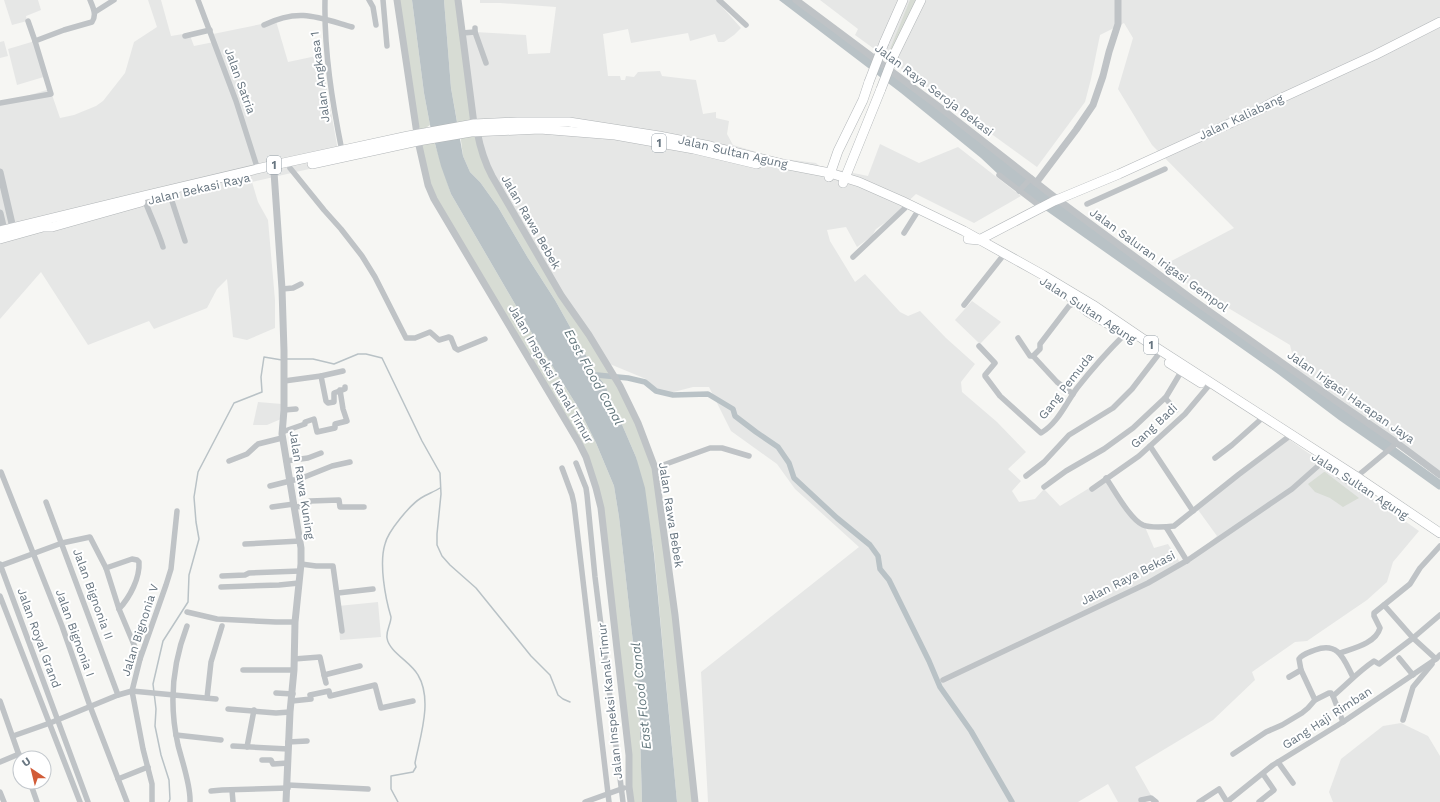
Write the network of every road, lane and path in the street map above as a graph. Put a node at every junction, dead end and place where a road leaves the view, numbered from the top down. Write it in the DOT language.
graph roads {
  1 [pos="90,0"];
  2 [pos="114,0"];
  3 [pos="198,0"];
  4 [pos="325,0"];
  5 [pos="369,0"];
  6 [pos="383,0"];
  7 [pos="397,0"];
  8 [pos="458,0"];
  9 [pos="718,0"];
  10 [pos="796,0"];
  11 [pos="903,0"];
  12 [pos="921,0"];
  13 [pos="1118,0"];
  14 [pos="95,12"];
  15 [pos="324,19"];
  16 [pos="28,21"];
  17 [pos="1440,22"];
  18 [pos="264,25"];
  19 [pos="376,25"];
  20 [pos="746,26"];
  21 [pos="352,27"];
  22 [pos="210,30"];
  23 [pos="462,33"];
  24 [pos="184,36"];
  25 [pos="35,40"];
  26 [pos="387,46"];
  27 [pos="486,63"];
  28 [pos="0,103"];
  29 [pos="473,128"];
  30 [pos="420,137"];
  31 [pos="342,151"];
  32 [pos="835,158"];
  33 [pos="850,163"];
  34 [pos="1135,166"];
  35 [pos="290,168"];
  36 [pos="1165,169"];
  37 [pos="258,170"];
  38 [pos="818,171"];
  39 [pos="0,172"];
  40 [pos="274,172"];
  41 [pos="999,175"];
  42 [pos="829,176"];
  43 [pos="1142,178"];
  44 [pos="844,180"];
  45 [pos="1032,180"];
  46 [pos="859,182"];
  47 [pos="1019,191"];
  48 [pos="170,195"];
  49 [pos="1056,200"];
  50 [pos="146,201"];
  51 [pos="1087,204"];
  52 [pos="1040,207"];
  53 [pos="905,208"];
  54 [pos="0,213"];
  55 [pos="916,214"];
  56 [pos="13,228"];
  57 [pos="1,233"];
  58 [pos="904,233"];
  59 [pos="968,239"];
  60 [pos="979,240"];
  61 [pos="185,241"];
  62 [pos="163,247"];
  63 [pos="853,257"];
  64 [pos="1002,257"];
  65 [pos="302,284"];
  66 [pos="282,289"];
  67 [pos="1076,302"];
  68 [pos="964,305"];
  69 [pos="1103,316"];
  70 [pos="1122,330"];
  71 [pos="1018,338"];
  72 [pos="1248,338"];
  73 [pos="486,339"];
  74 [pos="979,346"];
  75 [pos="1158,355"];
  76 [pos="1033,356"];
  77 [pos="343,371"];
  78 [pos="1181,372"];
  79 [pos="321,376"];
  80 [pos="284,381"];
  81 [pos="1209,385"];
  82 [pos="345,386"];
  83 [pos="340,390"];
  84 [pos="1073,394"];
  85 [pos="1165,398"];
  86 [pos="296,409"];
  87 [pos="284,410"];
  88 [pos="1176,410"];
  89 [pos="1259,420"];
  90 [pos="282,435"];
  91 [pos="1287,438"];
  92 [pos="1397,443"];
  93 [pos="1150,446"];
  94 [pos="321,452"];
  95 [pos="749,456"];
  96 [pos="1215,458"];
  97 [pos="1325,460"];
  98 [pos="229,461"];
  99 [pos="286,461"];
  100 [pos="350,462"];
  101 [pos="576,463"];
  102 [pos="562,468"];
  103 [pos="655,468"];
  104 [pos="1,472"];
  105 [pos="1440,475"];
  106 [pos="1026,476"];
  107 [pos="1106,478"];
  108 [pos="1355,479"];
  109 [pos="289,482"];
  110 [pos="270,486"];
  111 [pos="1044,487"];
  112 [pos="1092,489"];
  113 [pos="46,502"];
  114 [pos="294,505"];
  115 [pos="272,507"];
  116 [pos="364,507"];
  117 [pos="177,511"];
  118 [pos="1193,511"];
  119 [pos="1166,527"];
  120 [pos="1440,533"];
  121 [pos="1440,539"];
  122 [pos="300,541"];
  123 [pos="62,543"];
  124 [pos="245,544"];
  125 [pos="1440,546"];
  126 [pos="34,553"];
  127 [pos="1187,561"];
  128 [pos="0,566"];
  129 [pos="106,568"];
  130 [pos="300,568"];
  131 [pos="222,576"];
  132 [pos="299,583"];
  133 [pos="221,587"];
  134 [pos="373,589"];
  135 [pos="338,593"];
  136 [pos="0,596"];
  137 [pos="1384,605"];
  138 [pos="119,609"];
  139 [pos="187,612"];
  140 [pos="1440,615"];
  141 [pos="294,622"];
  142 [pos="187,626"];
  143 [pos="222,626"];
  144 [pos="342,631"];
  145 [pos="1413,638"];
  146 [pos="1340,653"];
  147 [pos="1438,657"];
  148 [pos="1399,658"];
  149 [pos="140,659"];
  150 [pos="294,659"];
  151 [pos="360,666"];
  152 [pos="243,670"];
  153 [pos="294,670"];
  154 [pos="1301,670"];
  155 [pos="324,675"];
  156 [pos="1412,675"];
  157 [pos="1289,677"];
  158 [pos="1353,677"];
  159 [pos="943,680"];
  160 [pos="326,683"];
  161 [pos="132,691"];
  162 [pos="276,693"];
  163 [pos="118,695"];
  164 [pos="172,695"];
  165 [pos="1333,696"];
  166 [pos="207,698"];
  167 [pos="292,698"];
  168 [pos="216,699"];
  169 [pos="1315,700"];
  170 [pos="0,701"];
  171 [pos="413,701"];
  172 [pos="90,706"];
  173 [pos="228,709"];
  174 [pos="254,710"];
  175 [pos="2,712"];
  176 [pos="290,712"];
  177 [pos="57,720"];
  178 [pos="1403,720"];
  179 [pos="1343,722"];
  180 [pos="50,723"];
  181 [pos="176,735"];
  182 [pos="13,736"];
  183 [pos="221,740"];
  184 [pos="307,741"];
  185 [pos="288,745"];
  186 [pos="233,746"];
  187 [pos="247,747"];
  188 [pos="17,750"];
  189 [pos="1233,754"];
  190 [pos="12,758"];
  191 [pos="262,760"];
  192 [pos="0,762"];
  193 [pos="1278,762"];
  194 [pos="288,763"];
  195 [pos="148,767"];
  196 [pos="1263,774"];
  197 [pos="118,779"];
  198 [pos="1293,783"];
  199 [pos="288,786"];
  200 [pos="626,788"];
  201 [pos="368,789"];
  202 [pos="33,790"];
  203 [pos="232,790"];
  204 [pos="211,791"];
  205 [pos="0,792"];
  206 [pos="608,794"];
  207 [pos="596,800"];
  208 [pos="1141,800"];
  209 [pos="4,802"];
  210 [pos="37,802"];
  211 [pos="80,802"];
  212 [pos="88,802"];
  213 [pos="127,802"];
  214 [pos="152,802"];
  215 [pos="190,802"];
  216 [pos="233,802"];
  217 [pos="286,802"];
  218 [pos="585,802"];
  219 [pos="609,802"];
  220 [pos="623,802"];
  221 [pos="631,802"];
  222 [pos="695,802"];
  223 [pos="1156,802"];
  224 [pos="1199,802"];
  225 [pos="1227,802"];
  226 [pos="1259,802"];
  1 -- 14 [label="street"];
  2 -- 14 [label="street"];
  3 -- 22 [label="street, Jalan Satria"];
  4 -- 15 [label="street, Jalan Angkasa 1"];
  5 -- 19 [label="street"];
  6 -- 26 [label="street"];
  7 -- 30 [label="street, Jalan Inspeksi Kanal Timur"];
  8 -- 23 [label="street, Jalan Rawa Bebek"];
  9 -- 20 [label="street"];
  10 -- 45 [label="street, Jalan Raya Seroja Bekasi"];
  11 -- 32 [label="main road, bridge"];
  12 -- 33 [label="main road, bridge"];
  13 -- 45 [label="street"];
  14 -- 25 [label="street"];
  15 -- 18 [label="street"];
  15 -- 21 [label="street"];
  15 -- 31 [label="street, Jalan Angkasa 1"];
  16 -- 25 [label="street"];
  17 -- 34 [label="main road, Jalan Kaliabang"];
  22 -- 24 [label="street"];
  22 -- 37 [label="street, Jalan Satria"];
  23 -- 27 [label="street"];
  23 -- 29 [label="street, Jalan Rawa Bebek"];
  25 -- 28 [label="street"];
  29 -- 30 [label="main road, Jalan Bekasi Raya / 1"];
  29 -- 38 [label="main road, Jalan Sultan Agung / 1"];
  29 -- 42 [label="main road, Jalan Sultan Agung / 1"];
  29 -- 103 [label="street, Jalan Rawa Bebek"];
  30 -- 31 [label="main road, Jalan Bekasi Raya / 1"];
  30 -- 35 [label="main road, Jalan Bekasi Raya / 1"];
  30 -- 200 [label="street, Jalan Inspeksi Kanal Timur"];
  31 -- 37 [label="main road, Jalan Bekasi Raya / 1"];
  32 -- 38 [label="main road"];
  32 -- 42 [label="main road"];
  33 -- 44 [label="main road"];
  33 -- 46 [label="main road"];
  34 -- 43 [label="street"];
  34 -- 49 [label="main road, Jalan Kaliabang"];
  35 -- 40 [label="main road, Jalan Bekasi Raya / 1"];
  35 -- 73 [label="street"];
  36 -- 43 [label="street"];
  37 -- 56 [label="main road, Jalan Bekasi Raya / 1"];
  38 -- 42 [label="main road, Jalan Sultan Agung / 1"];
  39 -- 56 [label="street"];
  40 -- 48 [label="main road, Jalan Bekasi Raya / 1"];
  40 -- 66 [label="street, Jalan Rawa Kuning"];
  41 -- 47 [label="street"];
  42 -- 44 [label="main road, Jalan Sultan Agung / 1"];
  43 -- 51 [label="street"];
  44 -- 46 [label="main road, Jalan Sultan Agung / 1"];
  44 -- 53 [label="main road, Jalan Sultan Agung / 1"];
  45 -- 47 [label="street"];
  45 -- 49 [label="street, Jalan Raya Seroja Bekasi"];
  46 -- 60 [label="main road, Jalan Sultan Agung / 1"];
  47 -- 52 [label="street"];
  48 -- 50 [label="main road, Jalan Bekasi Raya / 1"];
  48 -- 61 [label="street"];
  49 -- 52 [label="main road, Jalan Kaliabang"];
  49 -- 72 [label="street, Jalan Saluran Irigasi Gempol"];
  50 -- 57 [label="main road, Jalan Bekasi Raya / 1"];
  50 -- 62 [label="street"];
  52 -- 60 [label="main road, Jalan Kaliabang"];
  53 -- 55 [label="main road, Jalan Sultan Agung / 1"];
  53 -- 63 [label="street"];
  54 -- 57 [label="street"];
  55 -- 58 [label="street"];
  55 -- 59 [label="main road, Jalan Sultan Agung / 1"];
  56 -- 57 [label="main road, Jalan Bekasi Raya / 1"];
  59 -- 60 [label="main road"];
  59 -- 64 [label="main road, Jalan Sultan Agung / 1"];
  60 -- 69 [label="main road, Jalan Sultan Agung / 1"];
  64 -- 67 [label="main road, Jalan Sultan Agung / 1"];
  64 -- 68 [label="street"];
  65 -- 66 [label="street"];
  66 -- 80 [label="street, Jalan Rawa Kuning"];
  67 -- 69 [label="main road, Jalan Sultan Agung / 1"];
  67 -- 76 [label="street"];
  69 -- 70 [label="main road, Jalan Sultan Agung / 1"];
  70 -- 75 [label="main road, Jalan Sultan Agung / 1"];
  70 -- 81 [label="main road, Jalan Sultan Agung / 1"];
  70 -- 84 [label="street, Gang Pemuda"];
  71 -- 76 [label="street"];
  72 -- 92 [label="street, Jalan Irigasi Harapan Jaya"];
  74 -- 84 [label="street, Gang Pemuda"];
  75 -- 78 [label="main road, Jalan Sultan Agung / 1"];
  75 -- 106 [label="street"];
  76 -- 84 [label="street"];
  77 -- 79 [label="street"];
  78 -- 81 [label="main road, Jalan Sultan Agung / 1"];
  78 -- 85 [label="street"];
  79 -- 80 [label="street"];
  79 -- 83 [label="street"];
  80 -- 87 [label="street, Jalan Rawa Kuning"];
  81 -- 89 [label="main road, Jalan Sultan Agung / 1"];
  81 -- 93 [label="street, Gang Badi"];
  81 -- 97 [label="main road, Jalan Sultan Agung / 1"];
  82 -- 83 [label="street"];
  83 -- 90 [label="street"];
  85 -- 88 [label="street"];
  85 -- 111 [label="street"];
  86 -- 87 [label="street"];
  87 -- 90 [label="street, Jalan Rawa Kuning"];
  89 -- 91 [label="main road, Jalan Sultan Agung / 1"];
  89 -- 96 [label="street"];
  90 -- 98 [label="street"];
  90 -- 99 [label="street, Jalan Rawa Kuning"];
  91 -- 97 [label="main road, Jalan Sultan Agung / 1"];
  91 -- 118 [label="street"];
  92 -- 105 [label="street, Jalan Irigasi Harapan Jaya"];
  92 -- 108 [label="street"];
  93 -- 107 [label="street, Gang Badi"];
  93 -- 118 [label="street"];
  94 -- 99 [label="street"];
  95 -- 103 [label="street"];
  97 -- 108 [label="main road, Jalan Sultan Agung / 1"];
  97 -- 127 [label="street, Jalan Raya Bekasi"];
  99 -- 109 [label="street, Jalan Rawa Kuning"];
  100 -- 109 [label="street"];
  101 -- 200 [label="street"];
  102 -- 206 [label="street"];
  103 -- 222 [label="street, Jalan Rawa Bebek"];
  104 -- 126 [label="street, Jalan Bignonia I"];
  107 -- 112 [label="street, Gang Badi"];
  107 -- 119 [label="street"];
  108 -- 120 [label="main road, Jalan Sultan Agung / 1"];
  108 -- 121 [label="main road, Jalan Sultan Agung / 1"];
  109 -- 110 [label="street"];
  109 -- 114 [label="street, Jalan Rawa Kuning"];
  113 -- 123 [label="street, Jalan Bignonia II"];
  114 -- 115 [label="street"];
  114 -- 116 [label="street"];
  114 -- 122 [label="street, Jalan Rawa Kuning"];
  117 -- 149 [label="street, Jalan Bignonia V"];
  118 -- 119 [label="street"];
  119 -- 127 [label="street"];
  122 -- 124 [label="street"];
  122 -- 130 [label="street, Jalan Rawa Kuning"];
  123 -- 126 [label="street"];
  123 -- 129 [label="street"];
  123 -- 163 [label="street, Jalan Bignonia II"];
  125 -- 137 [label="street"];
  126 -- 128 [label="street"];
  126 -- 172 [label="street, Jalan Bignonia I"];
  127 -- 159 [label="street, Jalan Raya Bekasi"];
  128 -- 177 [label="street, Jalan Royal Grand"];
  129 -- 138 [label="street"];
  129 -- 138 [label="street"];
  130 -- 131 [label="street"];
  130 -- 132 [label="street, Jalan Rawa Kuning"];
  130 -- 135 [label="street"];
  132 -- 133 [label="street"];
  132 -- 141 [label="street, Jalan Rawa Kuning"];
  134 -- 135 [label="street"];
  135 -- 144 [label="street"];
  136 -- 180 [label="street, Jalan Royal Grand"];
  137 -- 145 [label="street"];
  137 -- 146 [label="street"];
  138 -- 149 [label="street"];
  139 -- 141 [label="street"];
  140 -- 145 [label="street"];
  141 -- 150 [label="street, Jalan Rawa Kuning"];
  142 -- 164 [label="street"];
  143 -- 166 [label="street"];
  145 -- 147 [label="street"];
  145 -- 158 [label="street"];
  146 -- 154 [label="street"];
  146 -- 158 [label="street"];
  147 -- 156 [label="street, Gang Haji Rimban"];
  147 -- 178 [label="street"];
  148 -- 156 [label="street"];
  149 -- 161 [label="street, Jalan Bignonia V"];
  150 -- 153 [label="street, Jalan Rawa Kuning"];
  150 -- 155 [label="street"];
  151 -- 155 [label="street"];
  152 -- 153 [label="street"];
  153 -- 167 [label="street, Jalan Rawa Kuning"];
  154 -- 157 [label="street"];
  154 -- 169 [label="street"];
  155 -- 160 [label="street"];
  156 -- 179 [label="street, Gang Haji Rimban"];
  158 -- 165 [label="street"];
  161 -- 163 [label="street"];
  161 -- 164 [label="street"];
  161 -- 195 [label="street, Jalan Bignonia V"];
  162 -- 167 [label="street"];
  163 -- 172 [label="street"];
  164 -- 166 [label="street"];
  164 -- 181 [label="street"];
  165 -- 169 [label="street"];
  165 -- 179 [label="street"];
  166 -- 168 [label="street"];
  167 -- 171 [label="street"];
  167 -- 176 [label="street, Jalan Rawa Kuning"];
  169 -- 189 [label="street"];
  170 -- 175 [label="street"];
  172 -- 177 [label="street"];
  172 -- 197 [label="street, Jalan Bignonia I"];
  173 -- 174 [label="street"];
  174 -- 176 [label="street"];
  174 -- 187 [label="street"];
  175 -- 182 [label="street"];
  176 -- 185 [label="street, Jalan Rawa Kuning"];
  177 -- 180 [label="street"];
  177 -- 212 [label="street, Jalan Royal Grand"];
  179 -- 193 [label="street, Gang Haji Rimban"];
  180 -- 182 [label="street"];
  180 -- 211 [label="street, Jalan Royal Grand"];
  181 -- 183 [label="street"];
  181 -- 215 [label="street"];
  182 -- 188 [label="street"];
  184 -- 185 [label="street"];
  185 -- 187 [label="street"];
  185 -- 194 [label="street, Jalan Rawa Kuning"];
  186 -- 187 [label="street"];
  190 -- 192 [label="street"];
  191 -- 194 [label="street"];
  193 -- 196 [label="street, Gang Haji Rimban"];
  193 -- 198 [label="street"];
  194 -- 199 [label="street, Jalan Rawa Kuning"];
  195 -- 197 [label="street"];
  195 -- 214 [label="street, Jalan Bignonia V"];
  196 -- 225 [label="street, Gang Haji Rimban"];
  196 -- 226 [label="street"];
  197 -- 213 [label="street, Jalan Bignonia I"];
  199 -- 201 [label="street"];
  199 -- 203 [label="street"];
  199 -- 217 [label="street, Jalan Rawa Kuning"];
  200 -- 206 [label="street"];
  200 -- 220 [label="street"];
  200 -- 221 [label="street, Jalan Inspeksi Kanal Timur"];
  202 -- 210 [label="street"];
  203 -- 204 [label="street"];
  203 -- 216 [label="street"];
  205 -- 209 [label="street"];
  206 -- 207 [label="street"];
  206 -- 219 [label="street"];
  207 -- 218 [label="street"];
  208 -- 223 [label="street"];
  224 -- 225 [label="street"];
}
